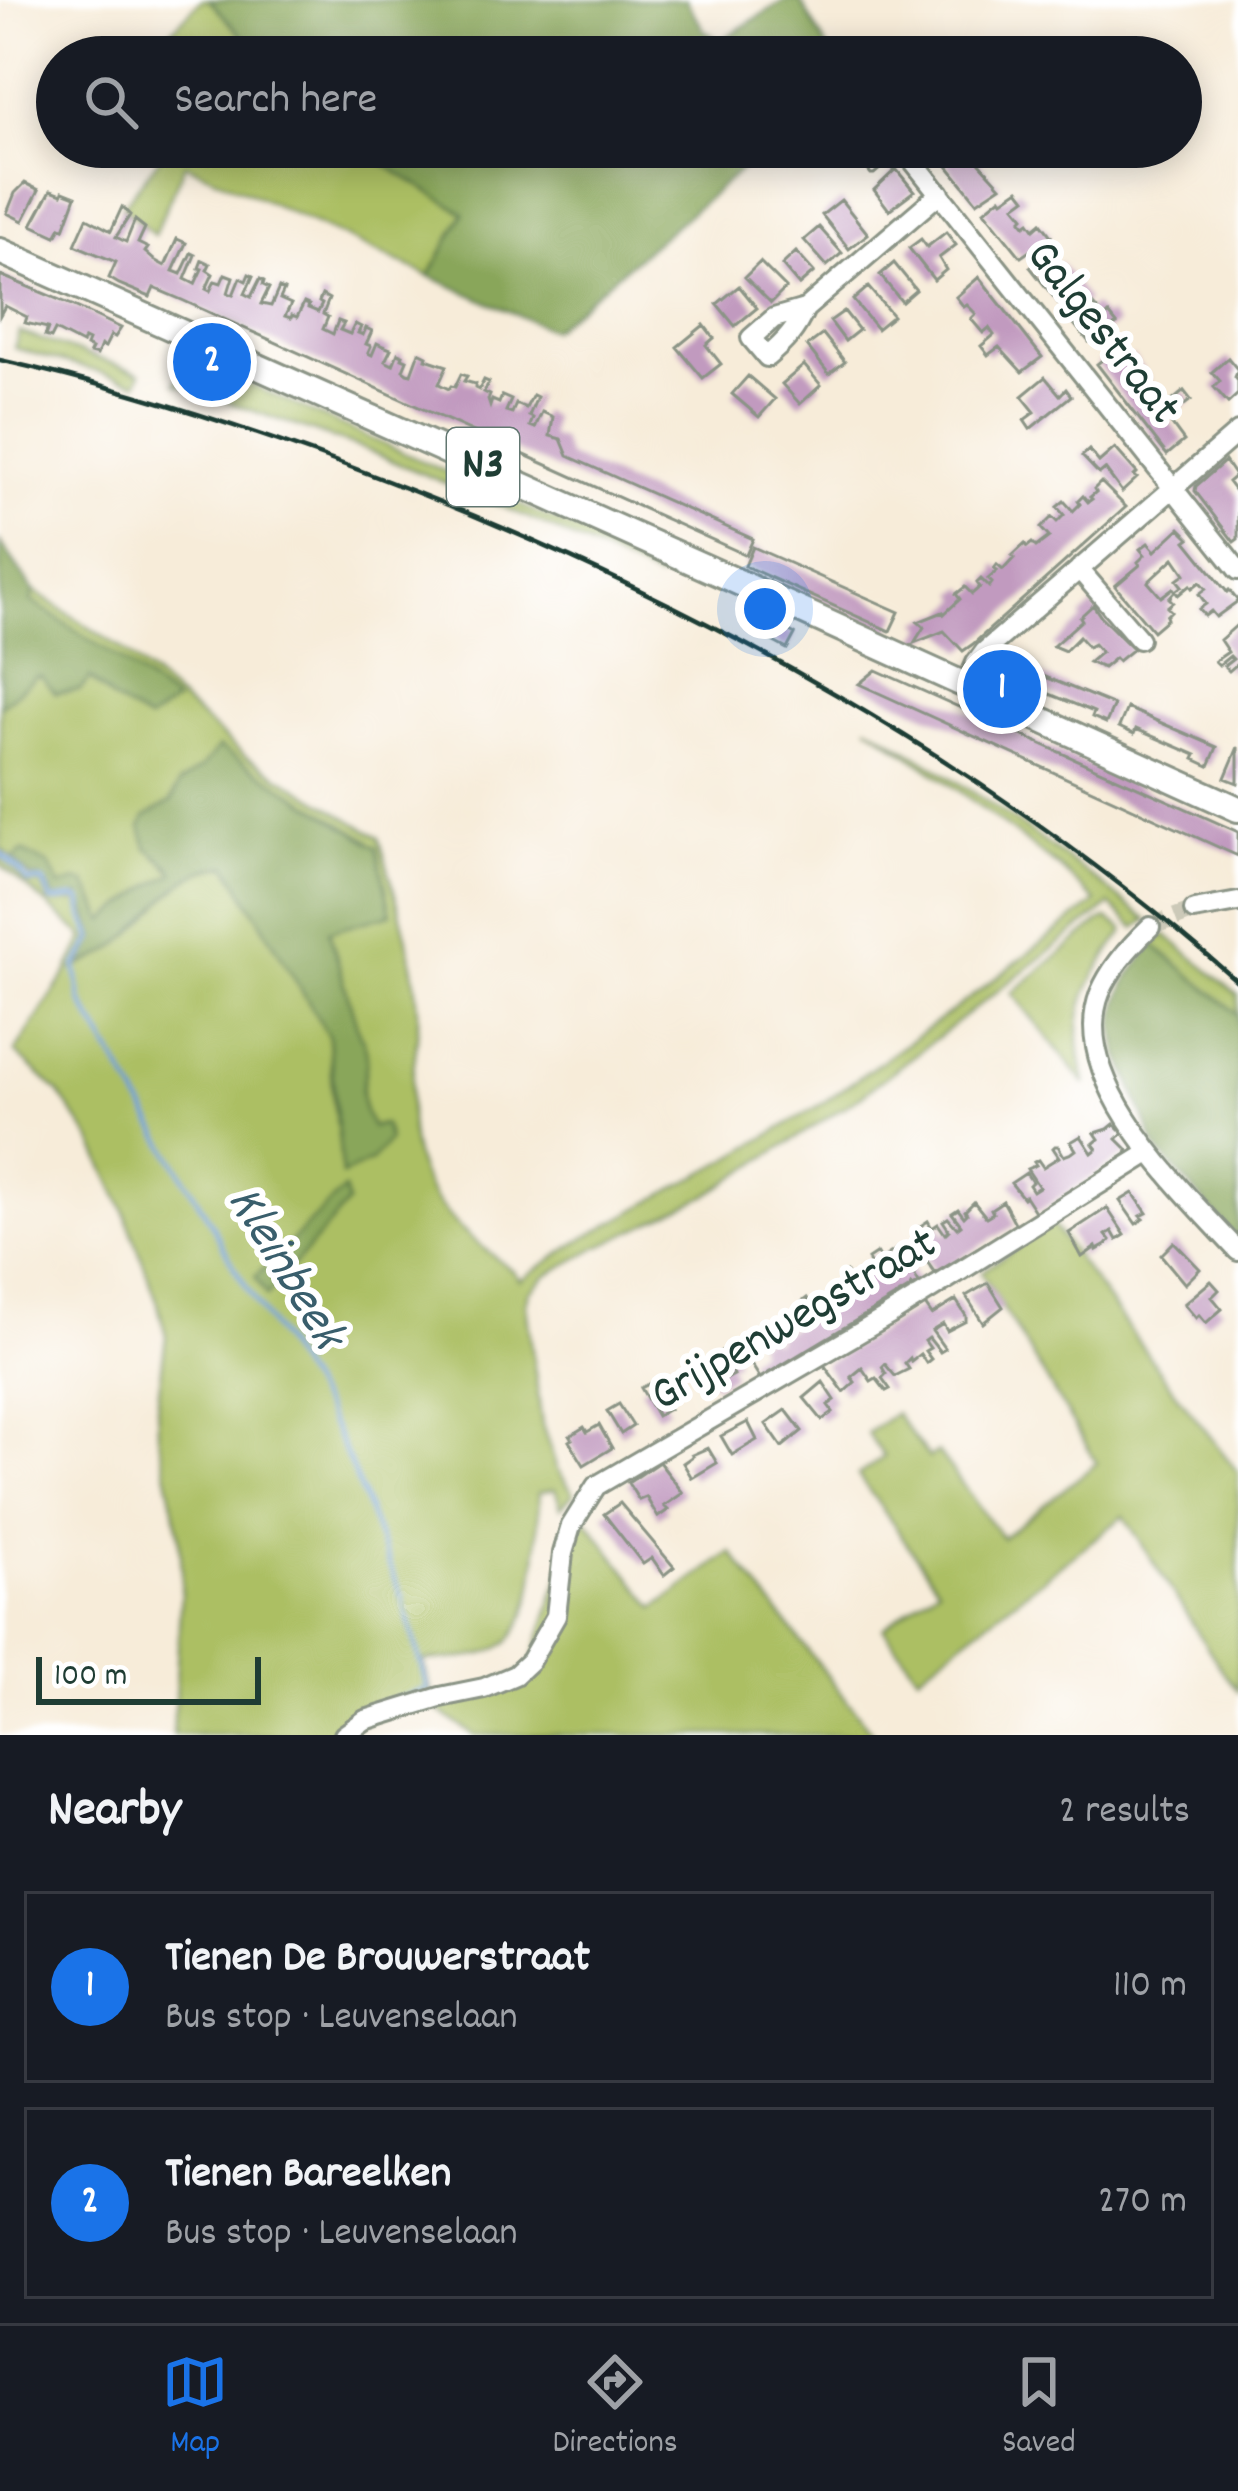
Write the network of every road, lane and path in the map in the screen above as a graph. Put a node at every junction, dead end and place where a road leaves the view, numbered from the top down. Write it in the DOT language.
graph roads {
  1 [pos="919,168"];
  2 [pos="940,194"];
  3 [pos="0,251"];
  4 [pos="805,309"];
  5 [pos="1238,432"];
  6 [pos="1173,488"];
  7 [pos="1079,569"];
  8 [pos="1238,570"];
  9 [pos="1139,639"];
  10 [pos="966,686"];
  11 [pos="1238,809"];
  12 [pos="1238,902"];
  13 [pos="1194,910"];
  14 [pos="1150,928"];
  15 [pos="1149,1154"];
  16 [pos="1238,1251"];
  17 [pos="344,1735"];
  1 -- 2 [label="street, Galgestraat"];
  2 -- 4 [label="street"];
  2 -- 6 [label="street, Galgestraat"];
  3 -- 10 [label="main road, N3"];
  5 -- 6 [label="street"];
  6 -- 7 [label="street"];
  6 -- 8 [label="street, Galgestraat"];
  7 -- 9 [label="street"];
  7 -- 10 [label="street"];
  10 -- 11 [label="main road, N3"];
  12 -- 13 [label="street"];
  14 -- 15 [label="street"];
  15 -- 16 [label="street"];
  15 -- 17 [label="street, Grijpenwegstraat"];
}
